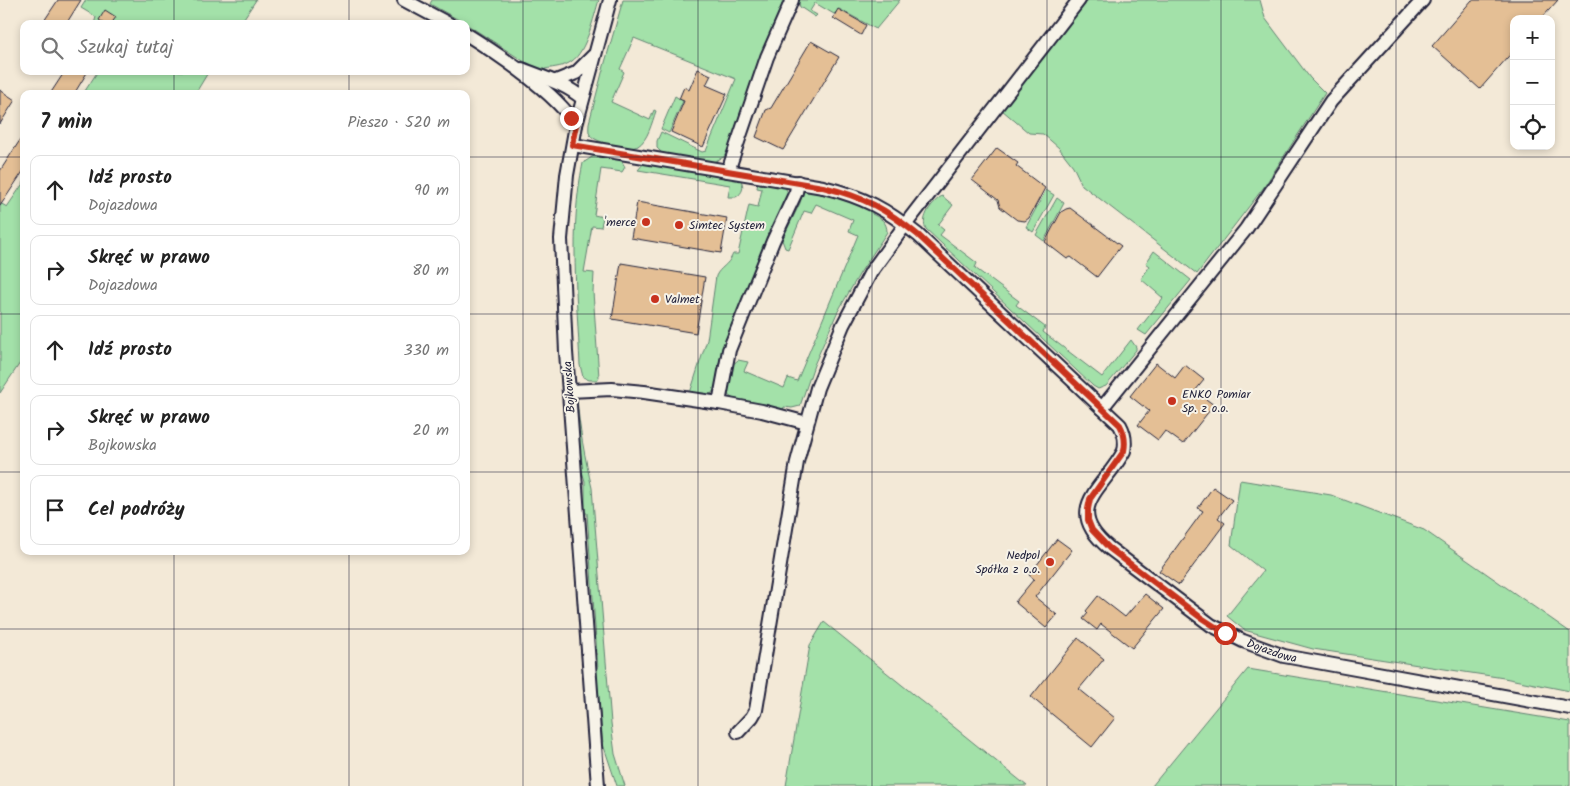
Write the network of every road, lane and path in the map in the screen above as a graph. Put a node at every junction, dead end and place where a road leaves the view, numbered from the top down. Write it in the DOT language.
graph roads {
  1 [pos="610,0"];
  2 [pos="792,0"];
  3 [pos="1078,0"];
  4 [pos="1424,0"];
  5 [pos="407,1"];
  6 [pos="442,20"];
  7 [pos="470,37"];
  8 [pos="594,54"];
  9 [pos="509,63"];
  10 [pos="556,81"];
  11 [pos="550,96"];
  12 [pos="582,98"];
  13 [pos="576,125"];
  14 [pos="572,145"];
  15 [pos="728,171"];
  16 [pos="798,182"];
  17 [pos="905,225"];
  18 [pos="569,391"];
  19 [pos="719,403"];
  20 [pos="1102,408"];
  21 [pos="807,423"];
  22 [pos="1570,708"];
  23 [pos="738,732"];
  24 [pos="600,783"];
  1 -- 8 [label="street, Bojkowska"];
  2 -- 15 [label="street"];
  3 -- 17 [label="street"];
  4 -- 20 [label="street"];
  5 -- 6 [label="street"];
  7 -- 9 [label="street"];
  8 -- 10 [label="street"];
  8 -- 12 [label="street, Bojkowska"];
  9 -- 10 [label="street"];
  9 -- 11 [label="street"];
  10 -- 12 [label="street"];
  11 -- 12 [label="street"];
  11 -- 13 [label="street"];
  12 -- 13 [label="street, Bojkowska"];
  13 -- 14 [label="street, Bojkowska"];
  14 -- 15 [label="street, Dojazdowa"];
  14 -- 18 [label="street, Bojkowska"];
  15 -- 16 [label="street, Dojazdowa"];
  16 -- 17 [label="street, Dojazdowa"];
  16 -- 19 [label="street"];
  17 -- 20 [label="street, Dojazdowa"];
  17 -- 21 [label="street"];
  18 -- 19 [label="street"];
  18 -- 24 [label="street, Bojkowska"];
  19 -- 21 [label="street"];
  20 -- 22 [label="street, Dojazdowa"];
  21 -- 23 [label="street"];
}
